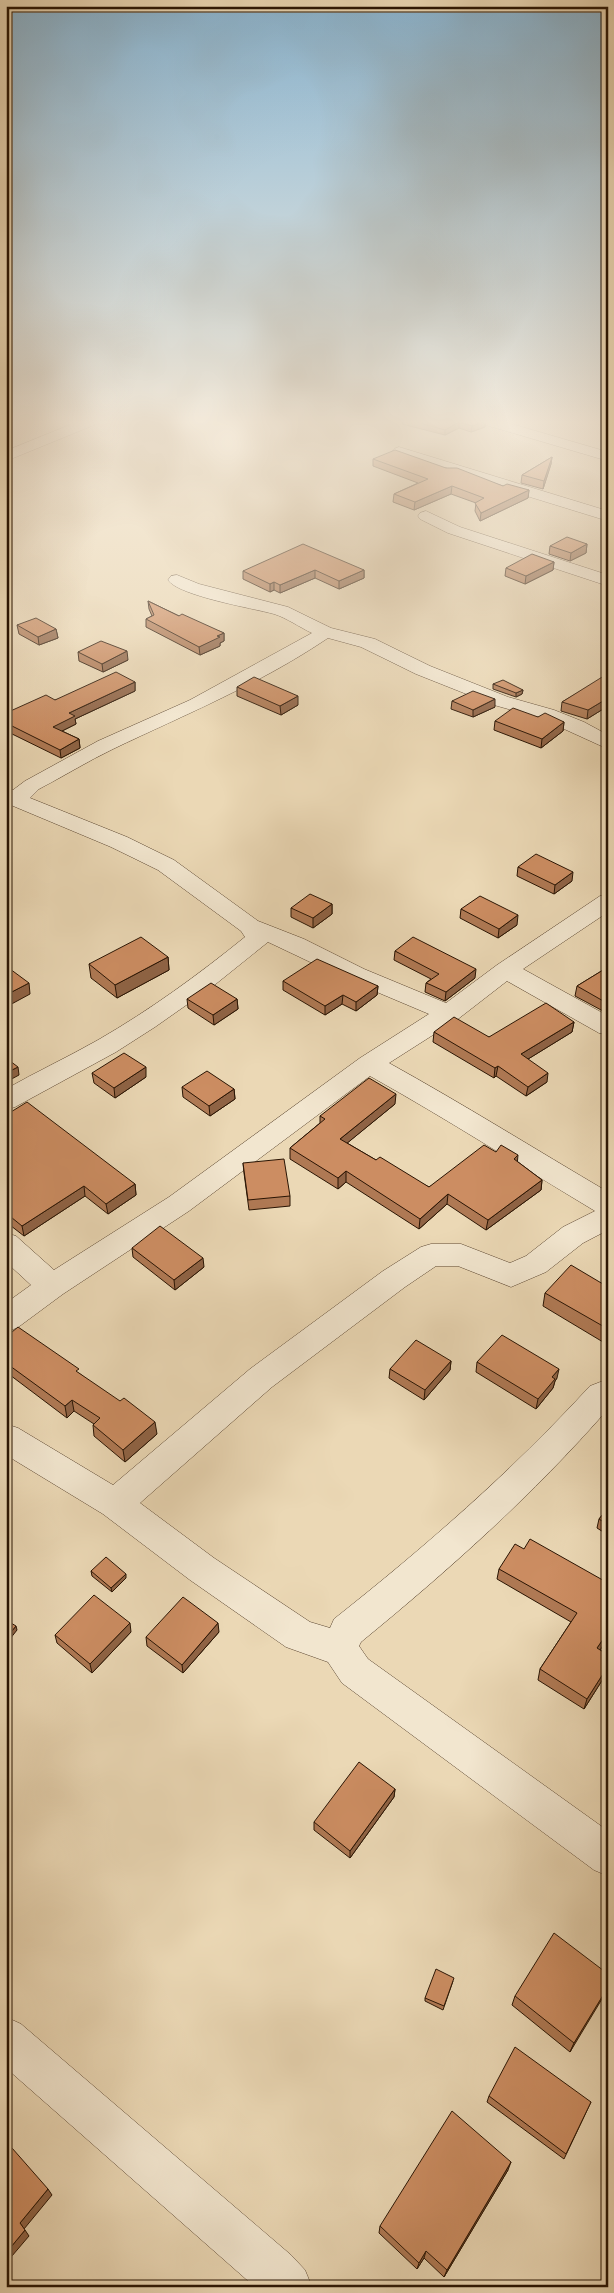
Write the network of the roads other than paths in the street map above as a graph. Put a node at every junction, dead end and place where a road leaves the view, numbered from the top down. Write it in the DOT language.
graph roads {
  1 [pos="448,527"];
  2 [pos="177,580"];
  3 [pos="608,581"];
  4 [pos="325,632"];
  5 [pos="608,743"];
  6 [pos="11,796"];
  7 [pos="608,901"];
  8 [pos="250,926"];
  9 [pos="506,970"];
  10 [pos="449,1013"];
  11 [pos="608,1027"];
  12 [pos="368,1064"];
  13 [pos="6,1101"];
  14 [pos="608,1205"];
  15 [pos="608,1217"];
  16 [pos="6,1244"];
  17 [pos="52,1286"];
  18 [pos="6,1319"];
  19 [pos="608,1392"];
  20 [pos="6,1438"];
  21 [pos="114,1504"];
  22 [pos="340,1649"];
  23 [pos="608,1856"];
  24 [pos="6,2039"];
  25 [pos="288,2287"];
  1 -- 3 [label="street"];
  2 -- 4 [label="street"];
  4 -- 5 [label="street"];
  4 -- 6 [label="street"];
  6 -- 8 [label="street"];
  7 -- 9 [label="street"];
  8 -- 10 [label="street"];
  8 -- 13 [label="street"];
  9 -- 10 [label="street"];
  9 -- 11 [label="street"];
  10 -- 12 [label="street"];
  12 -- 14 [label="street"];
  12 -- 17 [label="street"];
  15 -- 21 [label="street"];
  16 -- 17 [label="street"];
  17 -- 18 [label="street"];
  19 -- 22 [label="street"];
  20 -- 21 [label="street"];
  21 -- 22 [label="street"];
  22 -- 23 [label="street"];
  24 -- 25 [label="street"];
}
